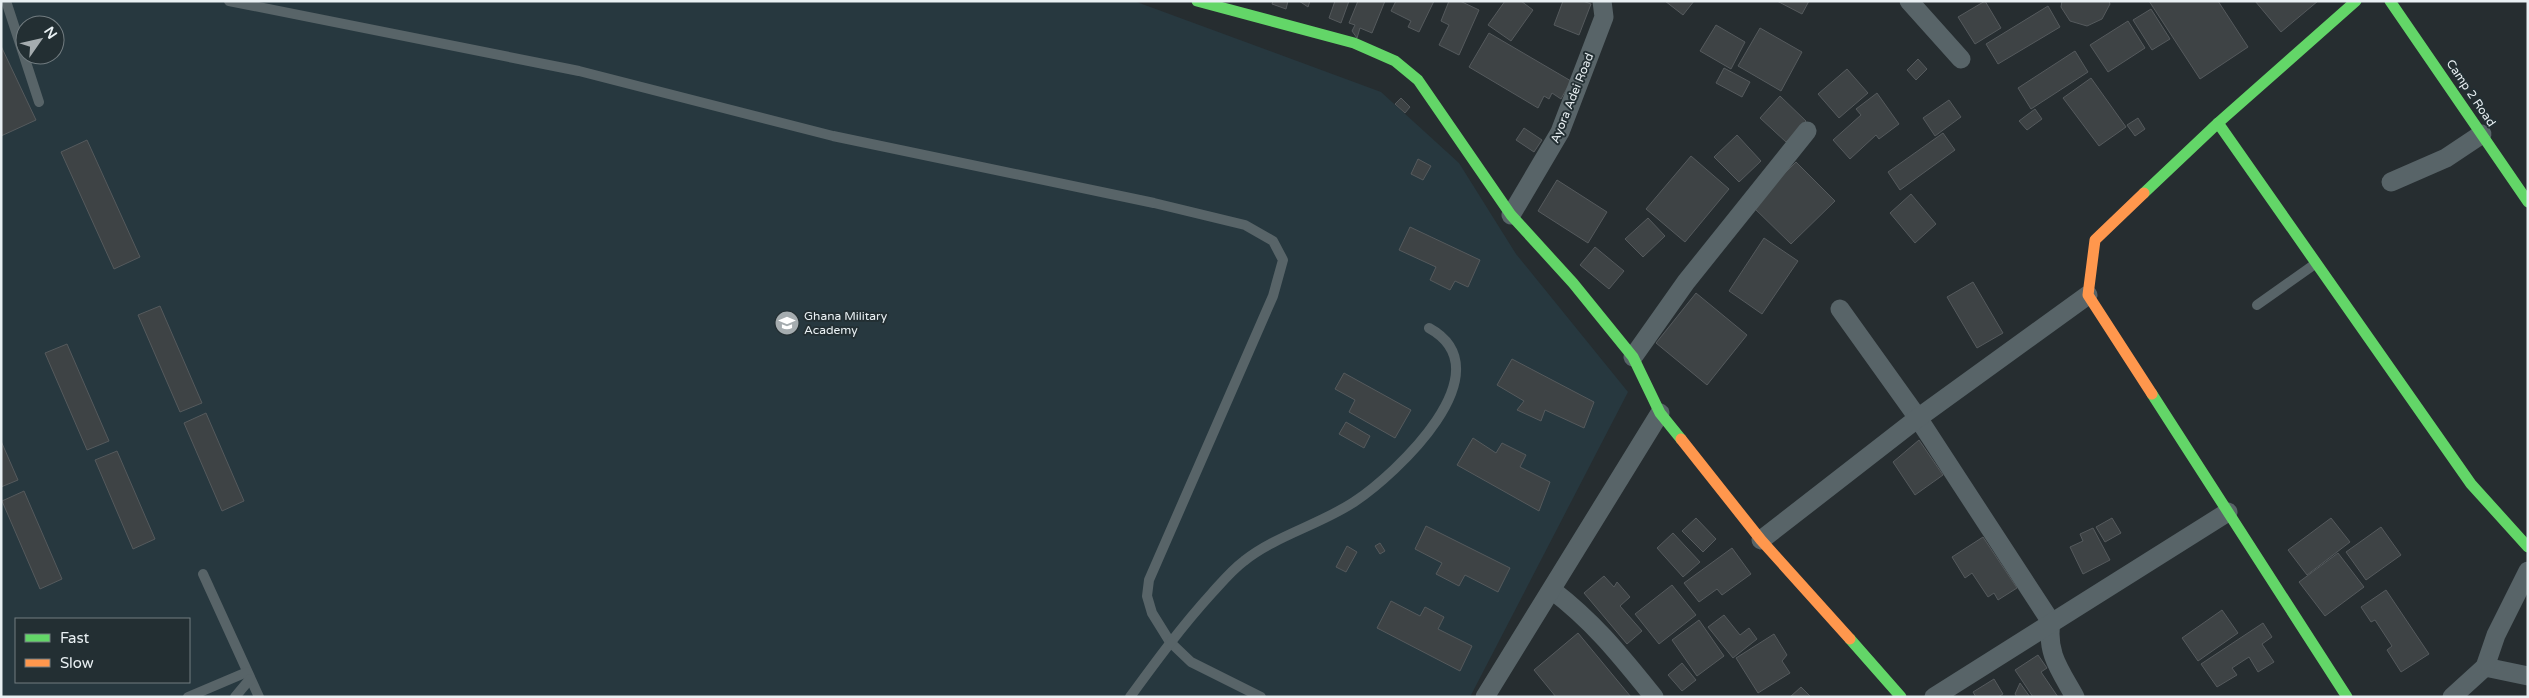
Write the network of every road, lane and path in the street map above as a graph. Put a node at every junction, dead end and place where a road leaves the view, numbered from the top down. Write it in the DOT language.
graph roads {
  1 [pos="6,1"];
  2 [pos="229,1"];
  3 [pos="1197,1"];
  4 [pos="1602,1"];
  5 [pos="1909,1"];
  6 [pos="2356,1"];
  7 [pos="2396,3"];
  8 [pos="1961,59"];
  9 [pos="39,102"];
  10 [pos="2218,123"];
  11 [pos="1807,132"];
  12 [pos="2482,134"];
  13 [pos="2391,182"];
  14 [pos="2528,202"];
  15 [pos="1511,215"];
  16 [pos="2316,263"];
  17 [pos="2088,295"];
  18 [pos="2257,305"];
  19 [pos="1840,309"];
  20 [pos="1429,328"];
  21 [pos="1633,357"];
  22 [pos="1660,413"];
  23 [pos="1918,418"];
  24 [pos="2228,512"];
  25 [pos="1761,540"];
  26 [pos="2528,547"];
  27 [pos="2528,571"];
  28 [pos="203,574"];
  29 [pos="1552,590"];
  30 [pos="2051,622"];
  31 [pos="1170,642"];
  32 [pos="2485,668"];
  33 [pos="249,676"];
  34 [pos="2528,676"];
  35 [pos="188,697"];
  36 [pos="235,697"];
  37 [pos="260,697"];
  38 [pos="1130,697"];
  39 [pos="1261,697"];
  40 [pos="1485,697"];
  41 [pos="1654,697"];
  42 [pos="1901,697"];
  43 [pos="1934,697"];
  44 [pos="2075,697"];
  45 [pos="2347,697"];
  46 [pos="2452,697"];
  1 -- 9 [label="lane"];
  2 -- 31 [label="lane"];
  3 -- 15 [label="street"];
  4 -- 15 [label="street, Ayora Adei Road"];
  5 -- 8 [label="street"];
  6 -- 10 [label="street"];
  7 -- 12 [label="street, Camp 2 Road"];
  10 -- 16 [label="street"];
  10 -- 17 [label="street"];
  11 -- 21 [label="street"];
  12 -- 13 [label="street"];
  12 -- 14 [label="street, Camp 2 Road"];
  15 -- 21 [label="street"];
  16 -- 18 [label="lane"];
  16 -- 26 [label="street"];
  17 -- 23 [label="street"];
  17 -- 24 [label="street"];
  19 -- 23 [label="street"];
  20 -- 31 [label="lane"];
  21 -- 22 [label="street"];
  22 -- 25 [label="street"];
  22 -- 29 [label="street"];
  23 -- 25 [label="street"];
  23 -- 30 [label="street"];
  24 -- 30 [label="street"];
  24 -- 45 [label="street"];
  25 -- 42 [label="street"];
  27 -- 32 [label="street"];
  28 -- 33 [label="lane"];
  29 -- 40 [label="street"];
  29 -- 41 [label="street"];
  30 -- 43 [label="street"];
  30 -- 44 [label="street"];
  31 -- 38 [label="lane"];
  31 -- 39 [label="lane"];
  32 -- 34 [label="street"];
  32 -- 46 [label="street"];
  33 -- 35 [label="lane"];
  33 -- 36 [label="lane"];
  33 -- 37 [label="lane"];
}
